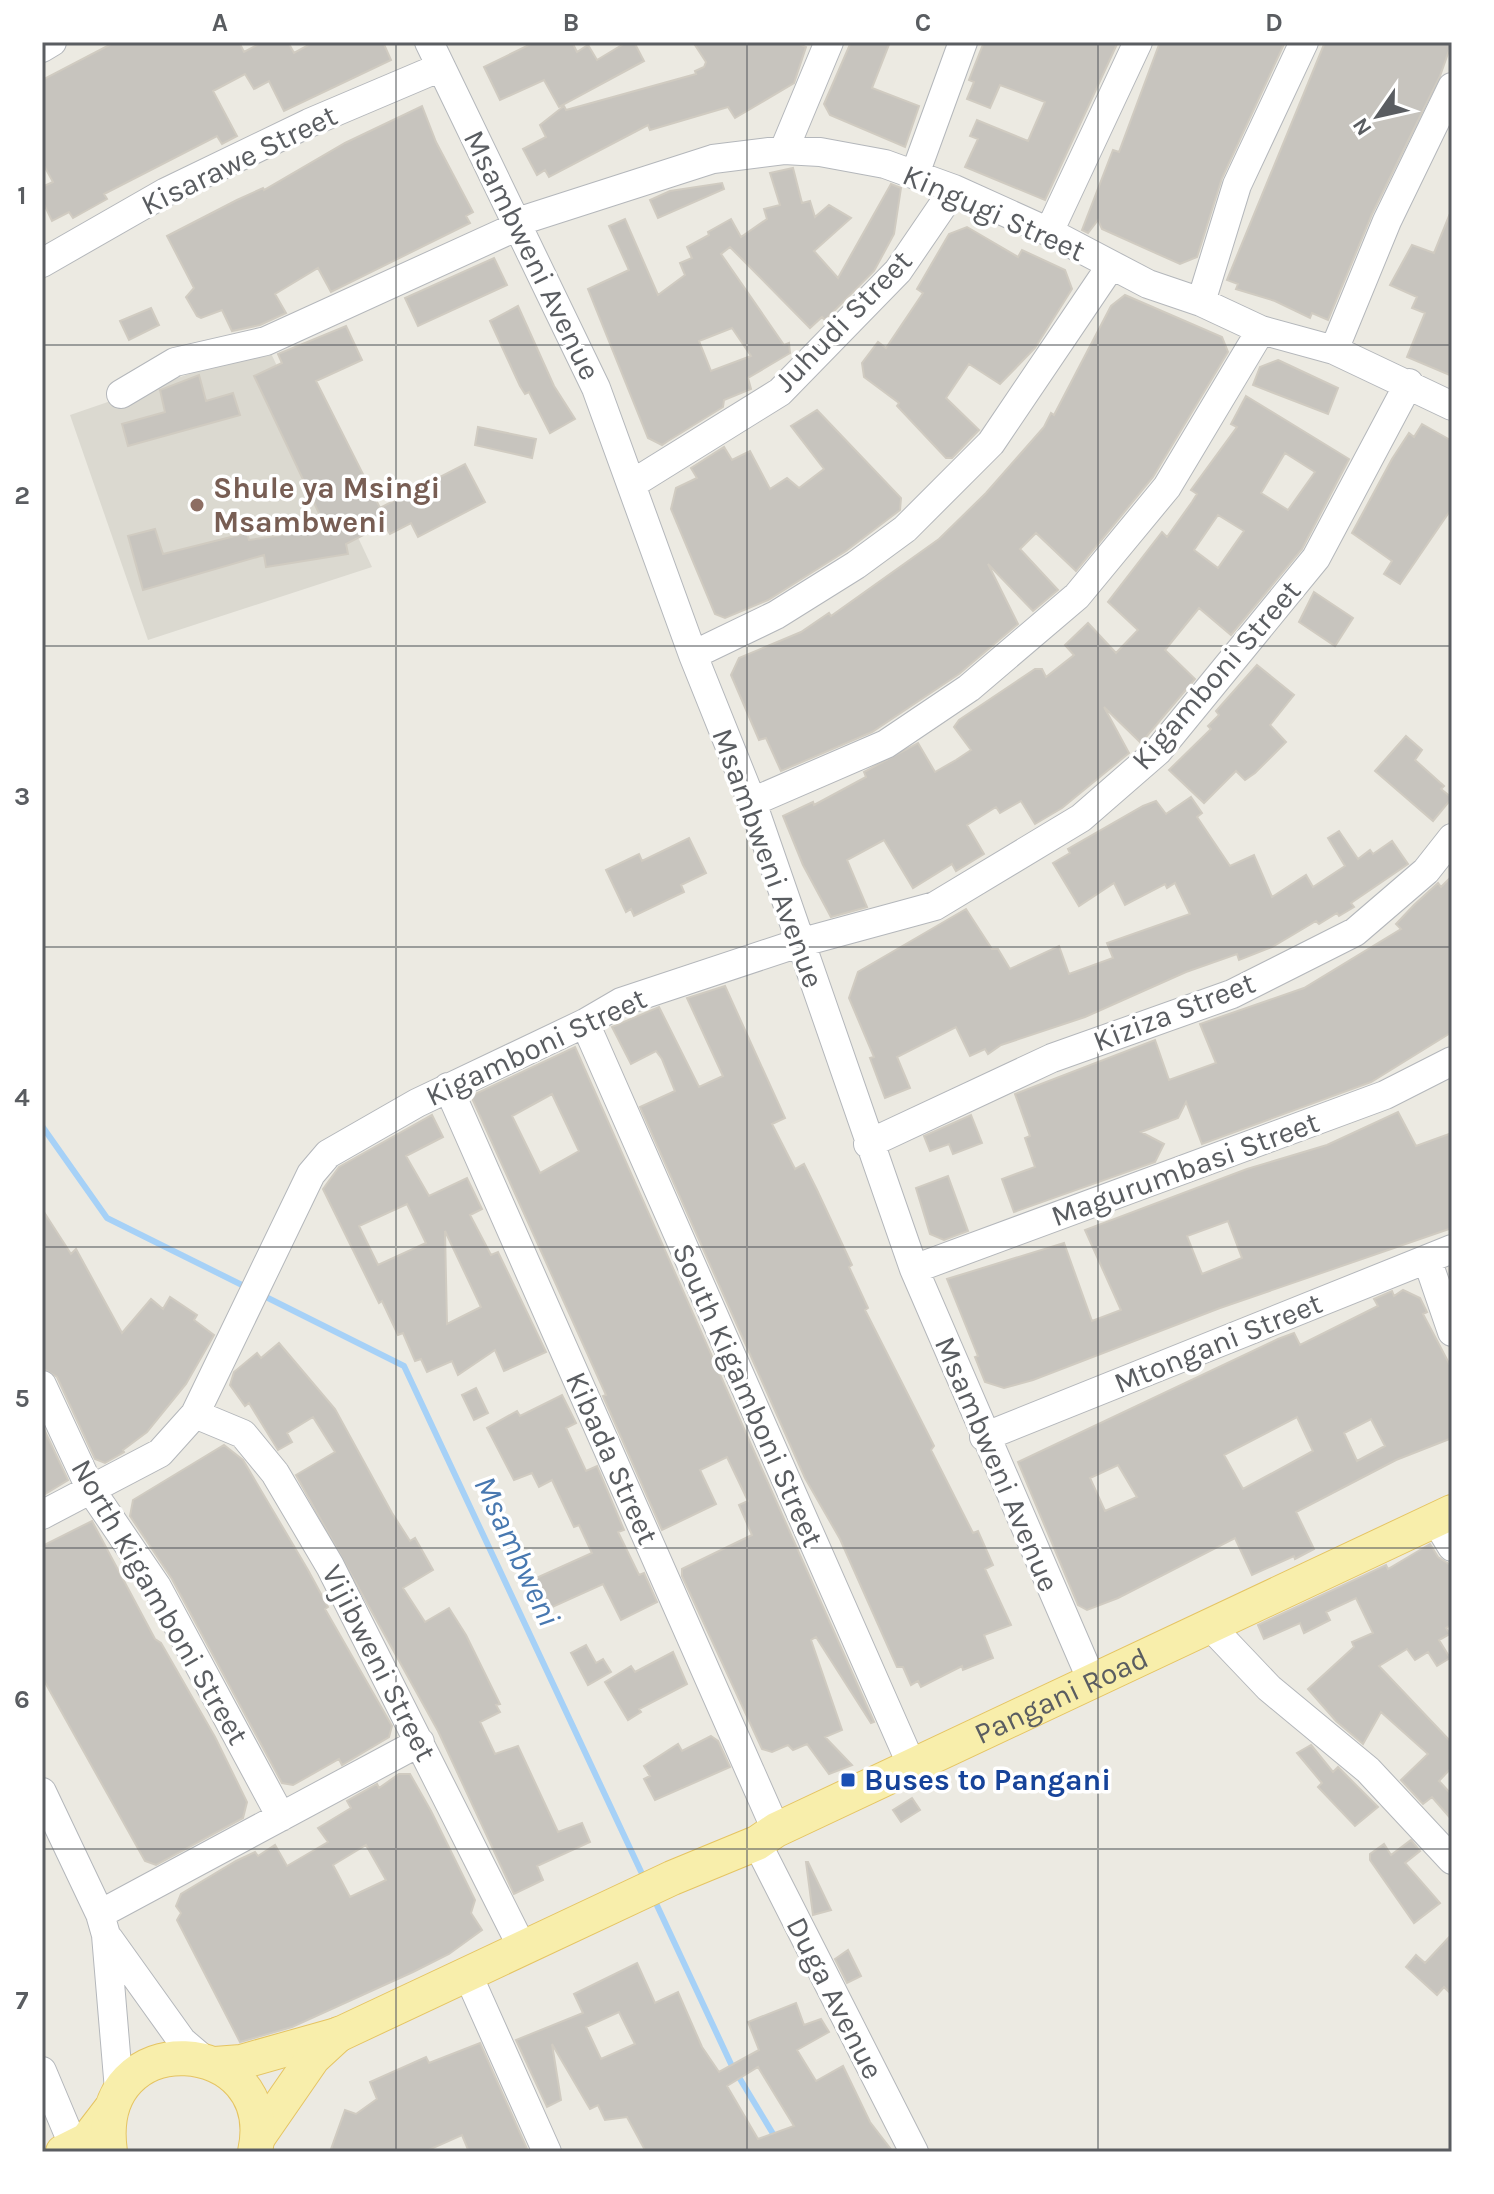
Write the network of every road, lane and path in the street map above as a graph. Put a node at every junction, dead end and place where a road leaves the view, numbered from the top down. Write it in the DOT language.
graph roads {
  1 [pos="52,42"];
  2 [pos="829,42"];
  3 [pos="963,42"];
  4 [pos="1138,42"];
  5 [pos="1304,42"];
  6 [pos="42,48"];
  7 [pos="435,54"];
  8 [pos="1452,87"];
  9 [pos="784,150"];
  10 [pos="915,174"];
  11 [pos="954,189"];
  12 [pos="518,224"];
  13 [pos="1049,232"];
  14 [pos="42,263"];
  15 [pos="1110,267"];
  16 [pos="1201,302"];
  17 [pos="1261,330"];
  18 [pos="1334,350"];
  19 [pos="1409,383"];
  20 [pos="121,394"];
  21 [pos="1452,406"];
  22 [pos="632,484"];
  23 [pos="693,655"];
  24 [pos="752,802"];
  25 [pos="1452,838"];
  26 [pos="799,943"];
  27 [pos="585,1023"];
  28 [pos="1452,1061"];
  29 [pos="448,1087"];
  30 [pos="868,1144"];
  31 [pos="1440,1254"];
  32 [pos="914,1269"];
  33 [pos="1452,1332"];
  34 [pos="42,1385"];
  35 [pos="195,1414"];
  36 [pos="984,1437"];
  37 [pos="91,1490"];
  38 [pos="42,1515"];
  39 [pos="1447,1527"];
  40 [pos="1210,1626"];
  41 [pos="1092,1681"];
  42 [pos="420,1742"];
  43 [pos="912,1766"];
  44 [pos="42,1792"];
  45 [pos="281,1817"];
  46 [pos="766,1836"];
  47 [pos="1452,1860"];
  48 [pos="103,1924"];
  49 [pos="523,1949"];
  50 [pos="468,1975"];
  51 [pos="340,2034"];
  52 [pos="209,2062"];
  53 [pos="42,2071"];
  54 [pos="115,2100"];
  55 [pos="257,2144"];
  56 [pos="69,2149"];
  57 [pos="110,2152"];
  58 [pos="547,2152"];
  59 [pos="914,2152"];
  1 -- 6 [label="street"];
  2 -- 9 [label="street"];
  3 -- 10 [label="street"];
  4 -- 13 [label="street"];
  5 -- 16 [label="street"];
  7 -- 12 [label="street, Msambweni Avenue"];
  7 -- 14 [label="street, Kisarawe Street"];
  8 -- 18 [label="street"];
  9 -- 10 [label="street, Kingugi Street"];
  9 -- 12 [label="street, Kingugi Street"];
  10 -- 11 [label="street, Kingugi Street"];
  11 -- 13 [label="street, Kingugi Street"];
  11 -- 22 [label="street, Juhudi Street"];
  12 -- 20 [label="street, Kingugi Street"];
  12 -- 22 [label="street, Msambweni Avenue"];
  13 -- 15 [label="street, Kingugi Street"];
  15 -- 16 [label="street, Kingugi Street"];
  15 -- 23 [label="street"];
  16 -- 17 [label="street, Kingugi Street"];
  17 -- 18 [label="street, Kingugi Street"];
  17 -- 24 [label="street"];
  18 -- 19 [label="street, Kingugi Street"];
  19 -- 21 [label="street, Kingugi Street"];
  19 -- 26 [label="street, Kigamboni Street"];
  22 -- 23 [label="street, Msambweni Avenue"];
  23 -- 24 [label="street, Msambweni Avenue"];
  24 -- 26 [label="street, Msambweni Avenue"];
  25 -- 30 [label="street, Kiziza Street"];
  26 -- 27 [label="street, Kigamboni Street"];
  26 -- 30 [label="street, Msambweni Avenue"];
  27 -- 29 [label="street, Kigamboni Street"];
  27 -- 43 [label="street, South Kigamboni Street"];
  28 -- 32 [label="street, Magurumbasi Street"];
  29 -- 35 [label="street, Kigamboni Street"];
  29 -- 46 [label="street, Kibada Street"];
  30 -- 32 [label="street, Msambweni Avenue"];
  31 -- 33 [label="street"];
  31 -- 36 [label="street, Mtongani Street"];
  32 -- 36 [label="street, Msambweni Avenue"];
  34 -- 37 [label="street, North Kigamboni Street"];
  35 -- 37 [label="street"];
  35 -- 42 [label="street, Vijibweni Street"];
  36 -- 41 [label="street, Msambweni Avenue"];
  37 -- 38 [label="street"];
  37 -- 45 [label="street, North Kigamboni Street"];
  39 -- 40 [label="main road, Pangani Road"];
  40 -- 41 [label="main road, Pangani Road"];
  40 -- 47 [label="street"];
  41 -- 43 [label="main road, Pangani Road"];
  42 -- 45 [label="street"];
  42 -- 49 [label="street, Vijibweni Street"];
  43 -- 46 [label="main road, Pangani Road"];
  44 -- 48 [label="street"];
  45 -- 48 [label="street"];
  46 -- 49 [label="main road, Pangani Road"];
  46 -- 59 [label="street, Duga Avenue"];
  48 -- 52 [label="street"];
  48 -- 54 [label="street"];
  49 -- 50 [label="main road, Pangani Road"];
  50 -- 51 [label="main road, Pangani Road"];
  50 -- 58 [label="street"];
  51 -- 52 [label="main road"];
  51 -- 55 [label="main road"];
  52 -- 54 [label="main road"];
  52 -- 55 [label="main road"];
  53 -- 56 [label="street"];
  54 -- 56 [label="main road"];
  54 -- 57 [label="main road"];
}
